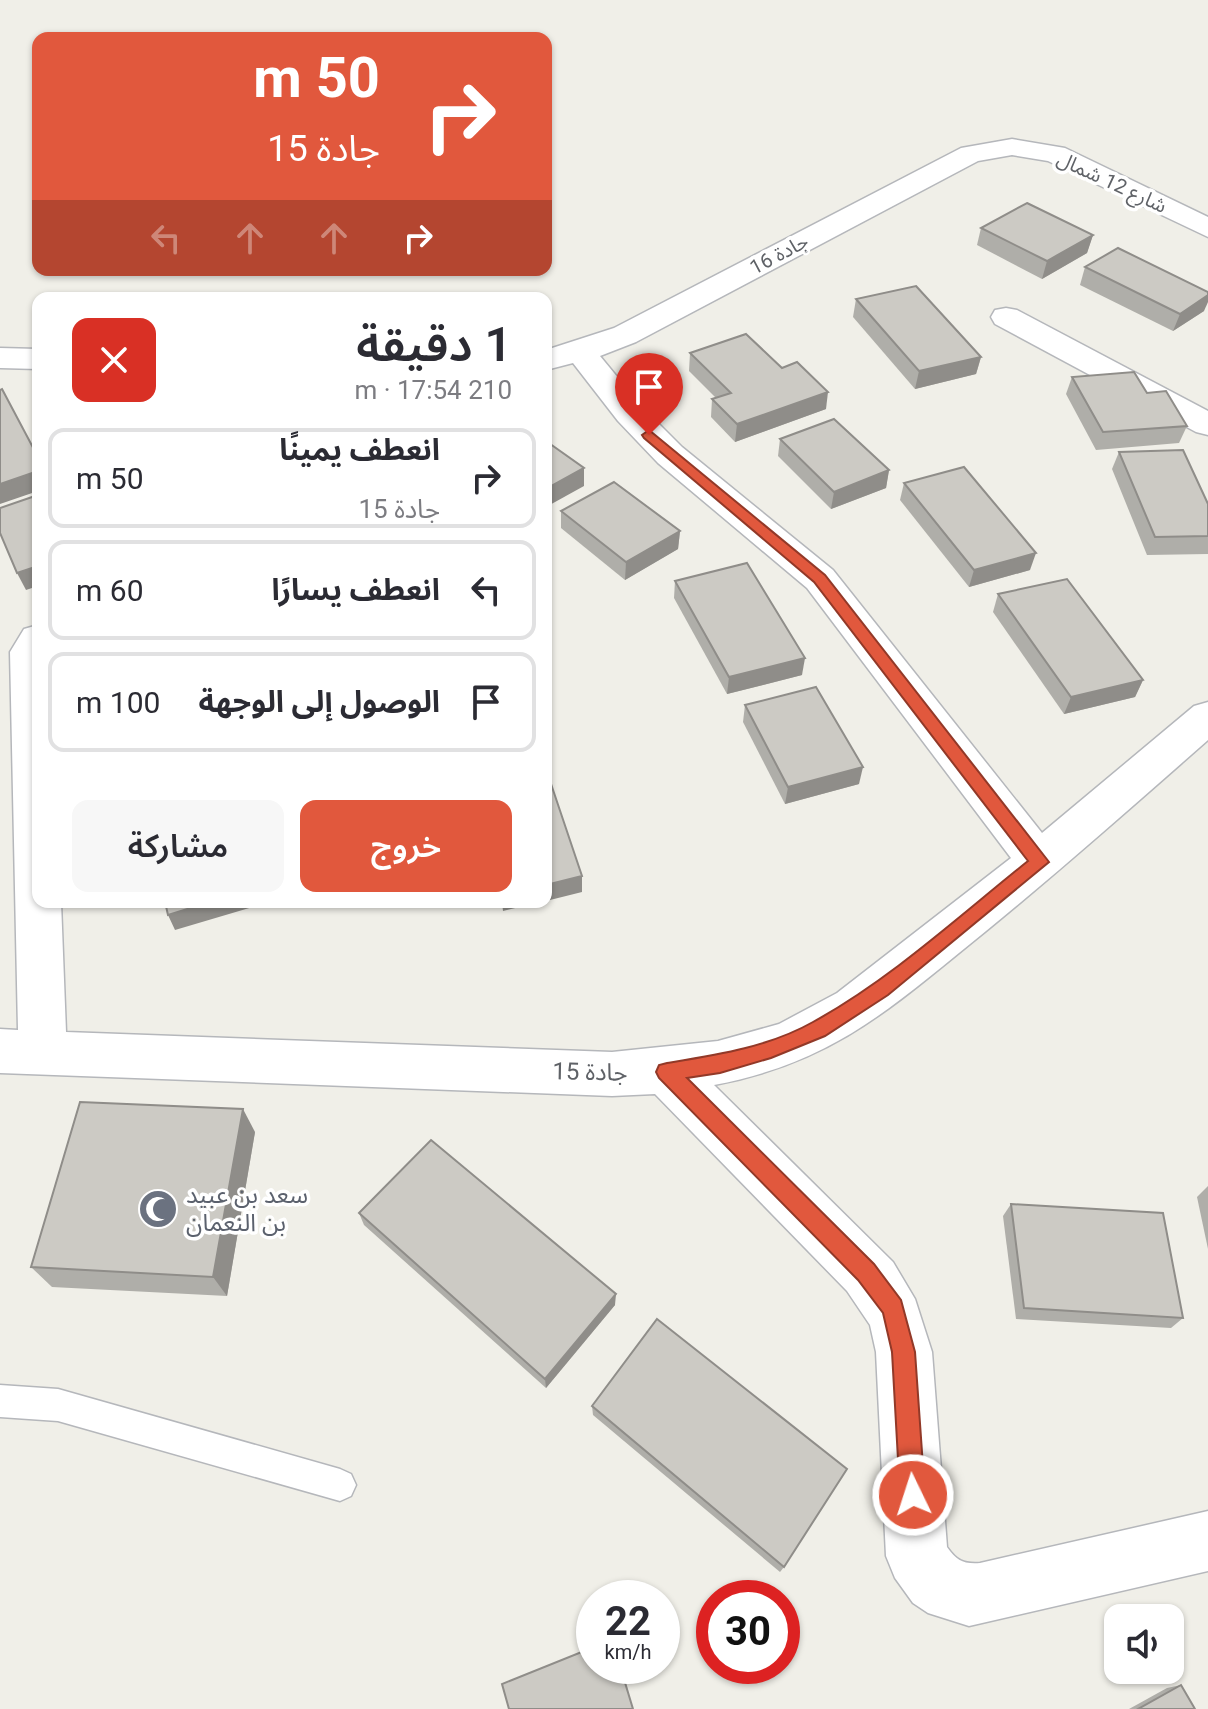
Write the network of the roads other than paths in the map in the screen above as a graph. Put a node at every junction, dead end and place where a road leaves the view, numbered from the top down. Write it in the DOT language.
graph roads {
  1 [pos="1012,147"];
  2 [pos="1208,228"];
  3 [pos="1006,317"];
  4 [pos="563,356"];
  5 [pos="0,358"];
  6 [pos="32,359"];
  7 [pos="1208,425"];
  8 [pos="32,649"];
  9 [pos="1208,717"];
  10 [pos="32,721"];
  11 [pos="1039,862"];
  12 [pos="37,908"];
  13 [pos="22,1052"];
  14 [pos="667,1072"];
  15 [pos="0,1401"];
  16 [pos="340,1485"];
  17 [pos="1208,1541"];
  1 -- 2 [label="street, شارع 12 شمال"];
  1 -- 4 [label="street, جادة 16"];
  3 -- 7 [label="street"];
  4 -- 11 [label="street"];
  5 -- 6 [label="street"];
  8 -- 10 [label="street"];
  9 -- 11 [label="street, جادة 15"];
  11 -- 14 [label="street, جادة 15"];
  12 -- 13 [label="street"];
  13 -- 14 [label="street, جادة 15"];
  14 -- 17 [label="street"];
  15 -- 16 [label="lane"];
}
